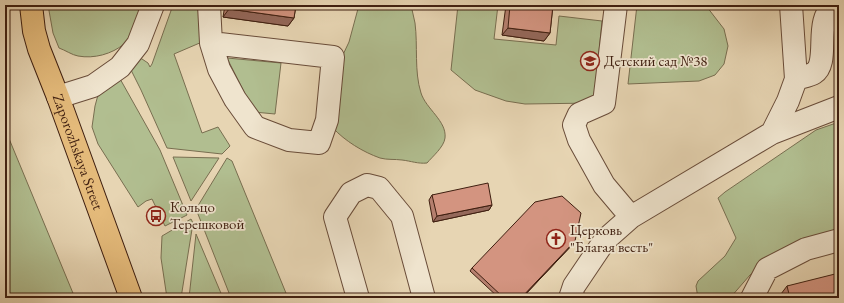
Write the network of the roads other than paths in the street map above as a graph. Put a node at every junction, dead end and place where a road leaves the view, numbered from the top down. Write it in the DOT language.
graph roads {
  1 [pos="31,5"];
  2 [pos="153,5"];
  3 [pos="209,5"];
  4 [pos="616,5"];
  5 [pos="791,5"];
  6 [pos="836,5"];
  7 [pos="211,43"];
  8 [pos="796,79"];
  9 [pos="58,96"];
  10 [pos="839,107"];
  11 [pos="772,133"];
  12 [pos="631,217"];
  13 [pos="839,240"];
  14 [pos="131,298"];
  15 [pos="358,298"];
  16 [pos="424,298"];
  17 [pos="570,298"];
  18 [pos="752,298"];
  1 -- 9 [label="main road, Zaporozhskaya Street"];
  2 -- 9 [label="lane"];
  3 -- 7 [label="lane"];
  4 -- 12 [label="lane"];
  5 -- 8 [label="lane"];
  6 -- 8 [label="lane"];
  7 -- 7 [label="lane"];
  8 -- 11 [label="lane"];
  9 -- 14 [label="main road, Zaporozhskaya Street"];
  10 -- 11 [label="lane"];
  11 -- 12 [label="lane"];
  12 -- 17 [label="lane"];
  13 -- 18 [label="lane"];
  15 -- 16 [label="lane"];
}
